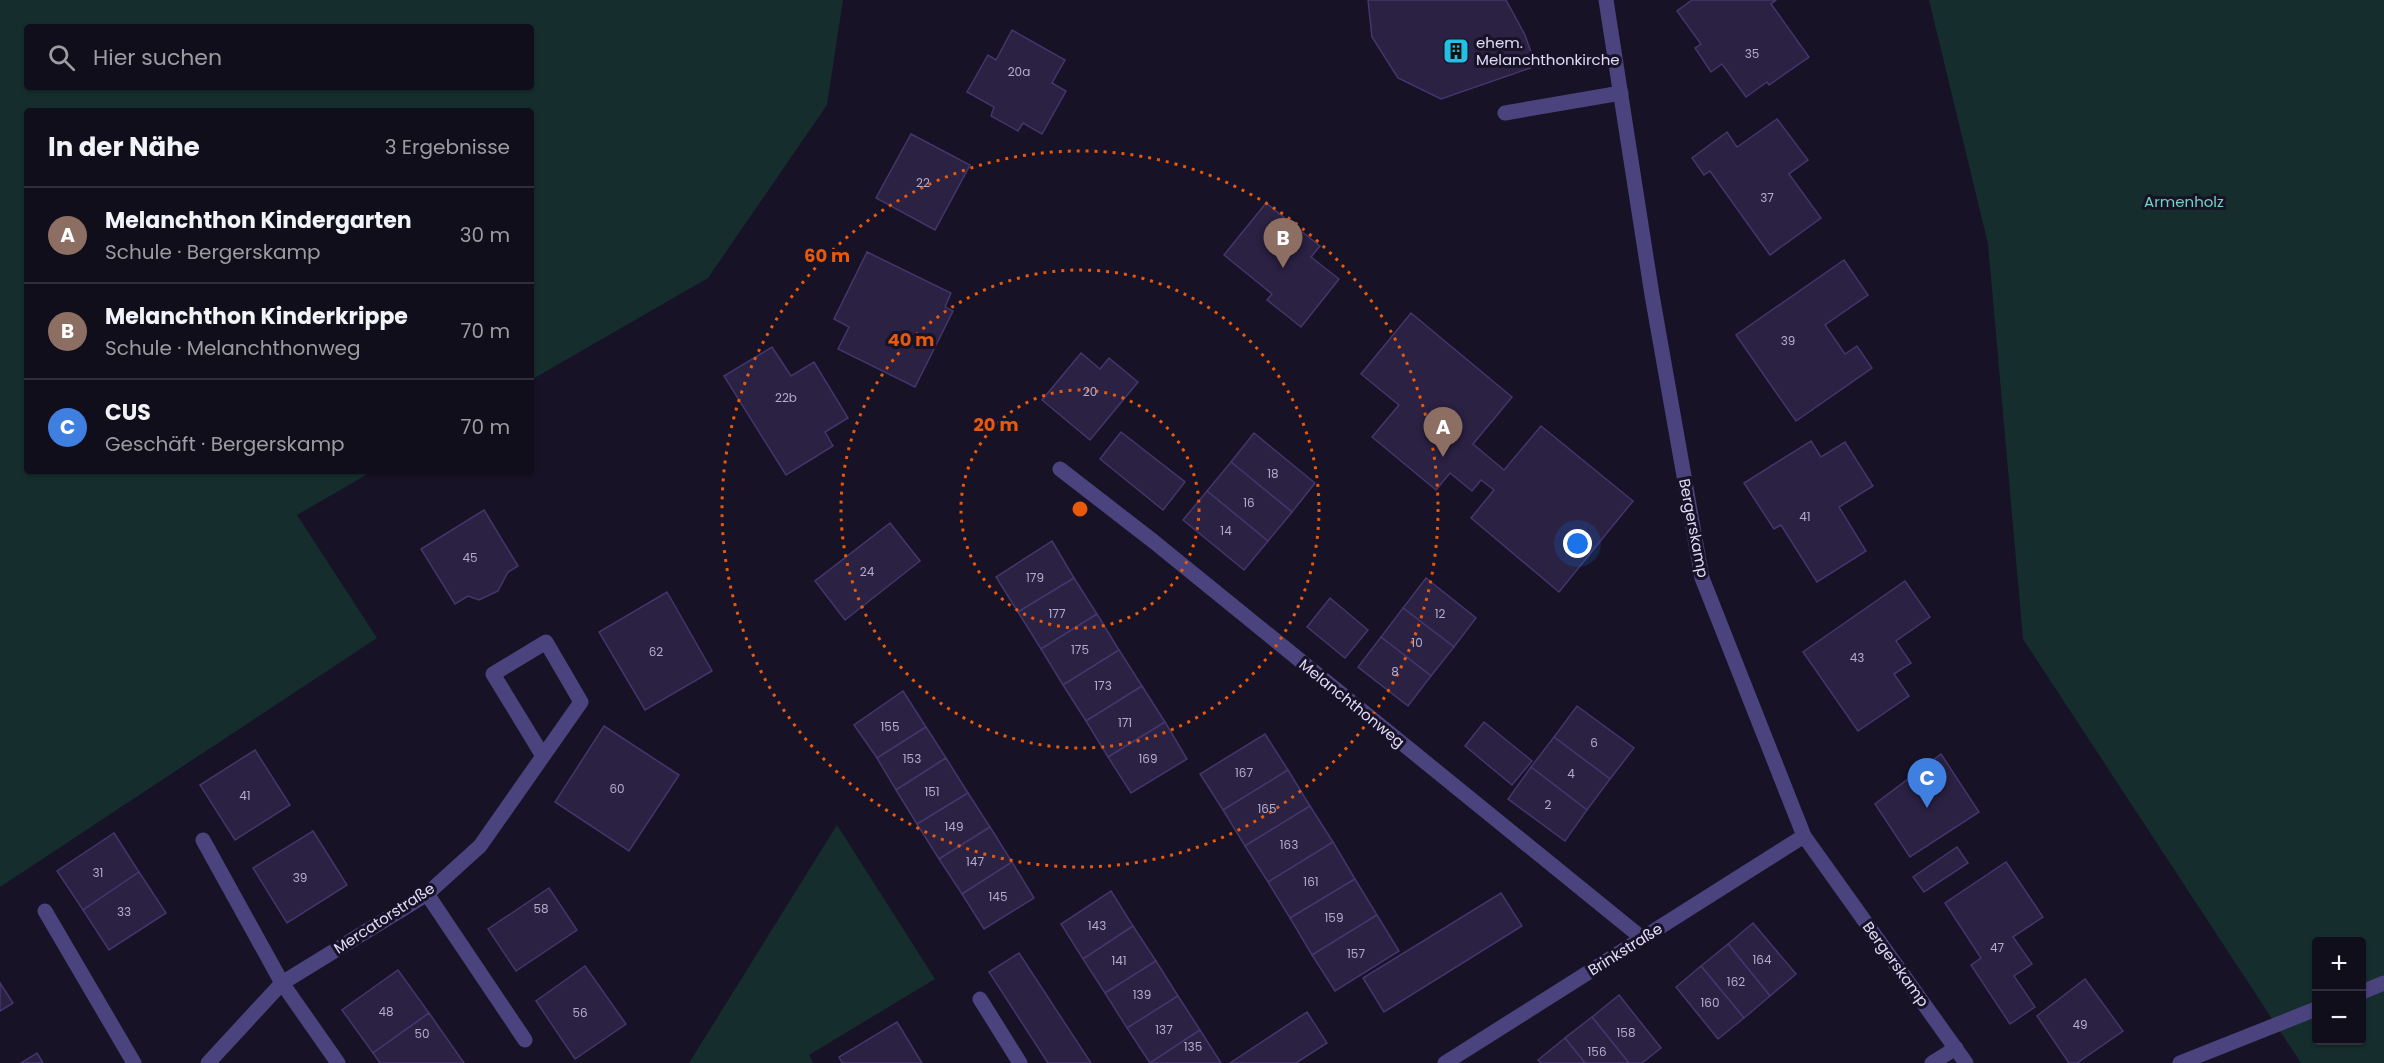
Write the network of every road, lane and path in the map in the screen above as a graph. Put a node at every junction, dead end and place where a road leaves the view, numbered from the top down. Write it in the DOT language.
graph roads {
  1 [pos="1606,0"];
  2 [pos="1621,93"];
  3 [pos="1505,113"];
  4 [pos="1060,469"];
  5 [pos="543,756"];
  6 [pos="1804,836"];
  7 [pos="203,840"];
  8 [pos="427,894"];
  9 [pos="45,911"];
  10 [pos="1641,938"];
  11 [pos="282,983"];
  12 [pos="2384,983"];
  13 [pos="2364,991"];
  14 [pos="980,999"];
  15 [pos="2312,1012"];
  16 [pos="525,1040"];
  17 [pos="1956,1048"];
  18 [pos="1463,1058"];
  19 [pos="134,1063"];
  20 [pos="208,1063"];
  21 [pos="338,1063"];
  22 [pos="1020,1063"];
  23 [pos="1445,1063"];
  24 [pos="1932,1063"];
  25 [pos="1966,1063"];
  26 [pos="2180,1063"];
  1 -- 2 [label="street, Bergerskamp"];
  2 -- 3 [label="street"];
  2 -- 6 [label="street, Bergerskamp"];
  4 -- 10 [label="street, Melanchthonweg"];
  5 -- 5 [label="street, Mercatorstraße"];
  5 -- 8 [label="street, Mercatorstraße"];
  6 -- 10 [label="street, Brinkstraße"];
  6 -- 17 [label="street, Bergerskamp"];
  7 -- 11 [label="street"];
  8 -- 11 [label="street, Mercatorstraße"];
  8 -- 16 [label="street"];
  9 -- 19 [label="street"];
  10 -- 18 [label="street, Brinkstraße"];
  11 -- 20 [label="street, Mercatorstraße"];
  11 -- 21 [label="street"];
  12 -- 13 [label="street"];
  14 -- 22 [label="street"];
  15 -- 26 [label="street"];
  17 -- 24 [label="street"];
  17 -- 25 [label="street, Bergerskamp"];
  18 -- 23 [label="street, Brinkstraße"];
}
